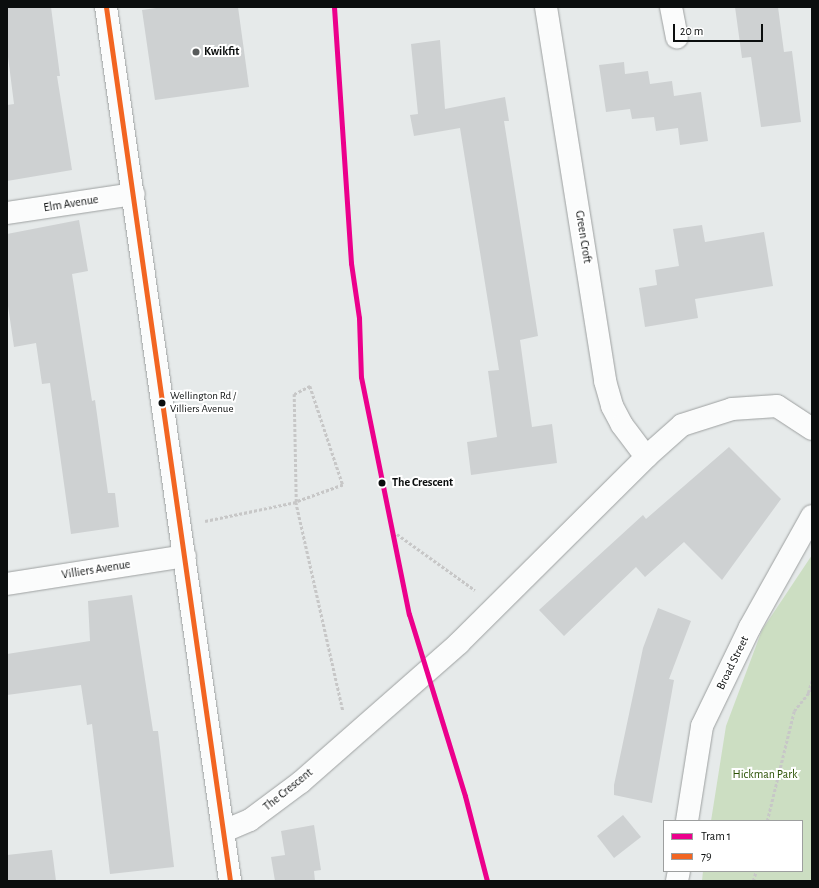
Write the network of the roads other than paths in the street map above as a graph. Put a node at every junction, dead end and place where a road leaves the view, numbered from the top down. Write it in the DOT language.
graph roads {
  1 [pos="106,7"];
  2 [pos="546,7"];
  3 [pos="671,7"];
  4 [pos="677,37"];
  5 [pos="134,194"];
  6 [pos="7,213"];
  7 [pos="812,429"];
  8 [pos="646,457"];
  9 [pos="812,516"];
  10 [pos="185,556"];
  11 [pos="7,584"];
  12 [pos="687,820"];
  13 [pos="224,831"];
  14 [pos="230,881"];
  1 -- 5 [label="main road"];
  2 -- 8 [label="main road, Green Croft"];
  3 -- 4 [label="main road"];
  5 -- 6 [label="main road, Elm Avenue"];
  5 -- 10 [label="main road"];
  7 -- 8 [label="main road, The Crescent"];
  8 -- 13 [label="main road, The Crescent"];
  9 -- 12 [label="main road, Broad Street"];
  10 -- 11 [label="main road, Villiers Avenue"];
  10 -- 13 [label="main road"];
  13 -- 14 [label="main road"];
}
